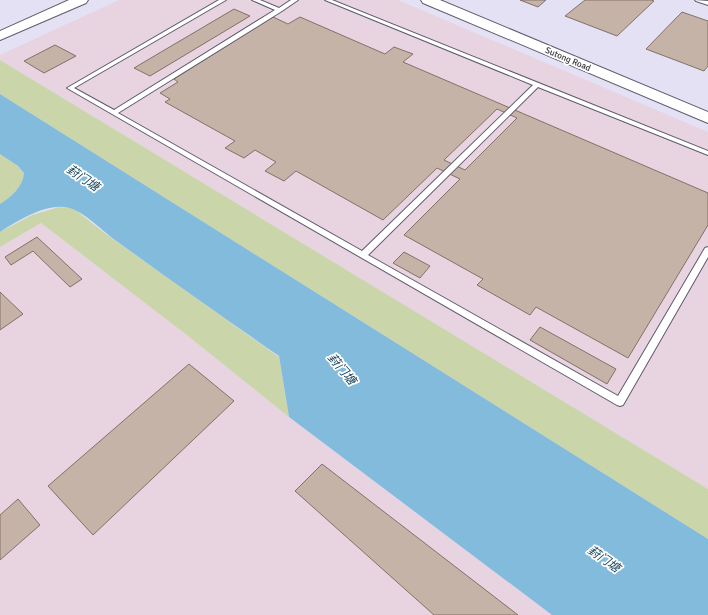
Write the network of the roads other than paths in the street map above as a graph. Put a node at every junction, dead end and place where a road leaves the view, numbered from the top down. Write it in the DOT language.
graph roads {
  1 [pos="49,0"];
  2 [pos="80,0"];
  3 [pos="223,0"];
  4 [pos="255,0"];
  5 [pos="295,0"];
  6 [pos="328,0"];
  7 [pos="428,0"];
  8 [pos="456,0"];
  9 [pos="698,0"];
  10 [pos="708,4"];
  11 [pos="280,10"];
  12 [pos="0,21"];
  13 [pos="518,32"];
  14 [pos="0,36"];
  15 [pos="537,84"];
  16 [pos="708,105"];
  17 [pos="114,113"];
  18 [pos="708,118"];
  19 [pos="708,153"];
  20 [pos="708,250"];
  21 [pos="363,255"];
  1 -- 12 [label="main road"];
  2 -- 14 [label="main road"];
  3 -- 17 [label="lane"];
  4 -- 11 [label="lane"];
  5 -- 11 [label="lane"];
  6 -- 15 [label="lane"];
  7 -- 13 [label="main road, Sutong Road"];
  8 -- 13 [label="main road, Sutong Road"];
  9 -- 10 [label="lane"];
  11 -- 17 [label="lane"];
  13 -- 16 [label="main road, Sutong Road"];
  13 -- 18 [label="main road, Sutong Road"];
  15 -- 19 [label="lane"];
  15 -- 21 [label="lane"];
  17 -- 21 [label="lane"];
  20 -- 21 [label="lane"];
}
